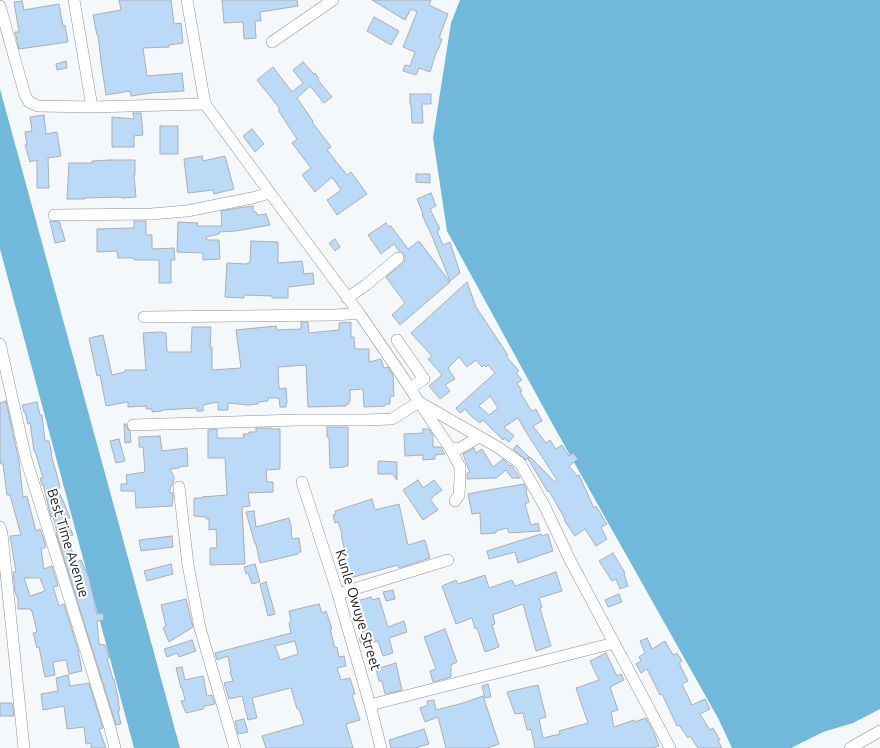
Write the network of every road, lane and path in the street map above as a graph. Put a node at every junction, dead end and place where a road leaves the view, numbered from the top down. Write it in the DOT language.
graph roads {
  1 [pos="74,0"];
  2 [pos="187,0"];
  3 [pos="333,0"];
  4 [pos="0,6"];
  5 [pos="272,42"];
  6 [pos="205,104"];
  7 [pos="92,107"];
  8 [pos="270,193"];
  9 [pos="54,215"];
  10 [pos="398,258"];
  11 [pos="347,298"];
  12 [pos="359,313"];
  13 [pos="144,317"];
  14 [pos="397,340"];
  15 [pos="0,344"];
  16 [pos="410,388"];
  17 [pos="419,402"];
  18 [pos="132,425"];
  19 [pos="479,437"];
  20 [pos="450,448"];
  21 [pos="302,482"];
  22 [pos="179,487"];
  23 [pos="455,501"];
  24 [pos="0,527"];
  25 [pos="448,560"];
  26 [pos="338,594"];
  27 [pos="614,643"];
  28 [pos="370,705"];
  29 [pos="880,731"];
  30 [pos="24,748"];
  31 [pos="115,748"];
  32 [pos="235,748"];
  33 [pos="381,748"];
  34 [pos="670,748"];
  35 [pos="850,748"];
  1 -- 7 [label="street"];
  2 -- 6 [label="street"];
  3 -- 5 [label="street"];
  4 -- 7 [label="street"];
  6 -- 7 [label="street"];
  6 -- 8 [label="street"];
  8 -- 9 [label="street"];
  8 -- 11 [label="street"];
  10 -- 11 [label="street"];
  11 -- 12 [label="street"];
  12 -- 13 [label="street"];
  12 -- 16 [label="street"];
  14 -- 16 [label="street"];
  15 -- 31 [label="street, Best Time Avenue"];
  16 -- 17 [label="street"];
  17 -- 18 [label="street"];
  17 -- 19 [label="street"];
  17 -- 20 [label="street"];
  19 -- 20 [label="street"];
  19 -- 27 [label="street"];
  20 -- 23 [label="street"];
  21 -- 26 [label="street, Kunle Owuye Street"];
  22 -- 32 [label="street"];
  24 -- 30 [label="street"];
  25 -- 26 [label="street"];
  26 -- 28 [label="street, Kunle Owuye Street"];
  27 -- 28 [label="street"];
  27 -- 34 [label="street"];
  28 -- 33 [label="street, Kunle Owuye Street"];
  29 -- 35 [label="street"];
}
